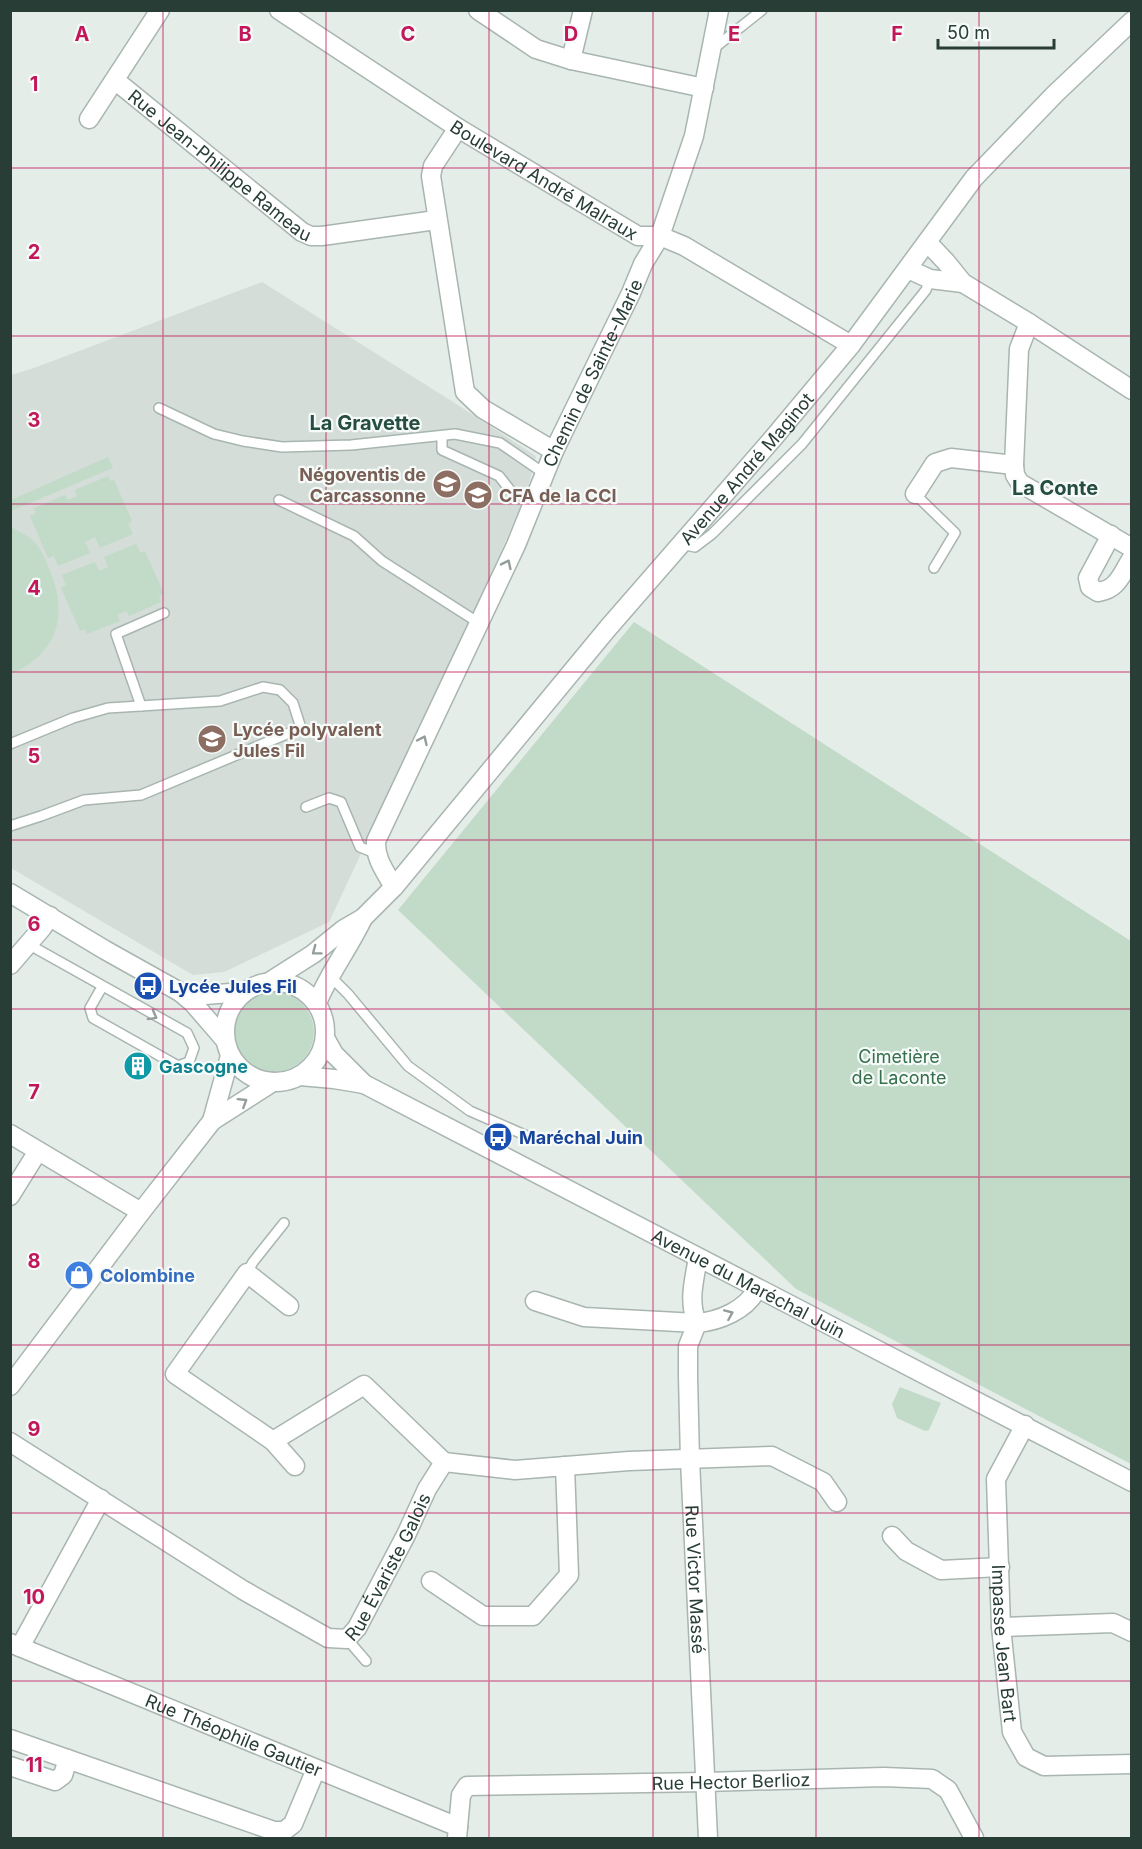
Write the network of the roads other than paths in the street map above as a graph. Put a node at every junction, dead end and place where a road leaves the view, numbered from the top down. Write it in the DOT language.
graph roads {
  1 [pos="160,10"];
  2 [pos="279,10"];
  3 [pos="478,10"];
  4 [pos="583,10"];
  5 [pos="720,10"];
  6 [pos="762,10"];
  7 [pos="1131,21"];
  8 [pos="713,49"];
  9 [pos="571,60"];
  10 [pos="116,81"];
  11 [pos="704,88"];
  12 [pos="89,119"];
  13 [pos="458,128"];
  14 [pos="436,220"];
  15 [pos="660,236"];
  16 [pos="927,242"];
  17 [pos="946,262"];
  18 [pos="908,269"];
  19 [pos="933,280"];
  20 [pos="963,283"];
  21 [pos="1029,322"];
  22 [pos="850,345"];
  23 [pos="1131,390"];
  24 [pos="159,408"];
  25 [pos="442,436"];
  26 [pos="554,451"];
  27 [pos="1014,465"];
  28 [pos="545,474"];
  29 [pos="510,490"];
  30 [pos="915,494"];
  31 [pos="279,500"];
  32 [pos="1111,535"];
  33 [pos="681,544"];
  34 [pos="1131,548"];
  35 [pos="1131,558"];
  36 [pos="934,568"];
  37 [pos="164,613"];
  38 [pos="478,623"];
  39 [pos="141,706"];
  40 [pos="10,744"];
  41 [pos="306,807"];
  42 [pos="10,826"];
  43 [pos="375,853"];
  44 [pos="394,887"];
  45 [pos="10,893"];
  46 [pos="50,916"];
  47 [pos="363,918"];
  48 [pos="28,944"];
  49 [pos="10,965"];
  50 [pos="330,976"];
  51 [pos="269,982"];
  52 [pos="102,987"];
  53 [pos="180,992"];
  54 [pos="243,992"];
  55 [pos="317,1003"];
  56 [pos="325,1038"];
  57 [pos="228,1048"];
  58 [pos="300,1076"];
  59 [pos="273,1082"];
  60 [pos="364,1084"];
  61 [pos="212,1121"];
  62 [pos="11,1136"];
  63 [pos="534,1139"];
  64 [pos="38,1151"];
  65 [pos="10,1196"];
  66 [pos="141,1212"];
  67 [pos="284,1223"];
  68 [pos="698,1258"];
  69 [pos="247,1273"];
  70 [pos="757,1289"];
  71 [pos="535,1302"];
  72 [pos="289,1306"];
  73 [pos="697,1323"];
  74 [pos="10,1386"];
  75 [pos="1025,1425"];
  76 [pos="273,1441"];
  77 [pos="10,1442"];
  78 [pos="690,1460"];
  79 [pos="444,1462"];
  80 [pos="295,1466"];
  81 [pos="565,1466"];
  82 [pos="1131,1482"];
  83 [pos="101,1499"];
  84 [pos="837,1503"];
  85 [pos="892,1536"];
  86 [pos="1000,1567"];
  87 [pos="432,1581"];
  88 [pos="1001,1628"];
  89 [pos="1131,1632"];
  90 [pos="347,1640"];
  91 [pos="15,1645"];
  92 [pos="366,1661"];
  93 [pos="10,1739"];
  94 [pos="68,1759"];
  95 [pos="1131,1764"];
  96 [pos="10,1766"];
  97 [pos="316,1769"];
  98 [pos="706,1782"];
  99 [pos="457,1833"];
  100 [pos="708,1839"];
  101 [pos="975,1839"];
  1 -- 10 [label="street"];
  2 -- 13 [label="street, Boulevard André Malraux"];
  3 -- 9 [label="street"];
  4 -- 9 [label="street"];
  5 -- 8 [label="street, Chemin de Sainte-Marie"];
  6 -- 8 [label="lane"];
  7 -- 16 [label="street, Avenue André Maginot"];
  8 -- 11 [label="street, Chemin de Sainte-Marie"];
  9 -- 11 [label="street"];
  10 -- 12 [label="street"];
  10 -- 14 [label="street, Rue Jean-Philippe Rameau"];
  11 -- 15 [label="street, Chemin de Sainte-Marie"];
  13 -- 14 [label="street"];
  13 -- 15 [label="street, Boulevard André Malraux"];
  14 -- 26 [label="street"];
  15 -- 22 [label="street, Boulevard André Malraux"];
  15 -- 26 [label="street, Chemin de Sainte-Marie"];
  16 -- 17 [label="street"];
  16 -- 18 [label="street, Avenue André Maginot"];
  17 -- 19 [label="street"];
  17 -- 20 [label="street"];
  18 -- 19 [label="street"];
  18 -- 22 [label="street, Avenue André Maginot"];
  19 -- 20 [label="street"];
  19 -- 33 [label="lane"];
  20 -- 21 [label="street"];
  21 -- 23 [label="street"];
  21 -- 27 [label="street"];
  22 -- 33 [label="street, Avenue André Maginot"];
  24 -- 25 [label="lane"];
  25 -- 28 [label="lane"];
  25 -- 29 [label="lane"];
  26 -- 28 [label="street, Chemin de Sainte-Marie"];
  27 -- 30 [label="street"];
  27 -- 32 [label="street"];
  38 -- 28 [label="street, Chemin de Sainte-Marie, one-way"];
  30 -- 36 [label="lane"];
  31 -- 38 [label="lane"];
  32 -- 34 [label="street"];
  32 -- 35 [label="street"];
  33 -- 44 [label="street, Avenue André Maginot"];
  37 -- 39 [label="lane"];
  43 -- 38 [label="street, Chemin de Sainte-Marie, one-way"];
  39 -- 40 [label="lane"];
  39 -- 42 [label="lane"];
  41 -- 43 [label="lane"];
  43 -- 44 [label="street"];
  44 -- 47 [label="street, Avenue André Maginot"];
  45 -- 46 [label="street"];
  46 -- 48 [label="street"];
  46 -- 53 [label="street"];
  47 -- 50 [label="street, Avenue André Maginot"];
  47 -- 51 [label="street, Avenue André Maginot, one-way"];
  48 -- 49 [label="street"];
  48 -- 52 [label="lane"];
  50 -- 55 [label="street, Avenue André Maginot"];
  50 -- 63 [label="lane"];
  51 -- 54 [label="street"];
  51 -- 55 [label="street"];
  52 -- 52 [label="lane, one-way"];
  53 -- 54 [label="street"];
  53 -- 57 [label="street"];
  54 -- 57 [label="street"];
  55 -- 56 [label="street"];
  56 -- 58 [label="street"];
  56 -- 60 [label="street, Avenue du Maréchal Juin"];
  57 -- 59 [label="street"];
  57 -- 61 [label="street"];
  58 -- 59 [label="street"];
  58 -- 60 [label="street, Avenue du Maréchal Juin"];
  61 -- 59 [label="street, one-way"];
  60 -- 68 [label="street, Avenue du Maréchal Juin"];
  61 -- 66 [label="street"];
  62 -- 64 [label="street"];
  64 -- 65 [label="street"];
  64 -- 66 [label="street"];
  66 -- 74 [label="street"];
  67 -- 69 [label="lane"];
  68 -- 70 [label="street, Avenue du Maréchal Juin"];
  68 -- 73 [label="street, Rue Victor Massé"];
  69 -- 72 [label="street"];
  69 -- 76 [label="street"];
  73 -- 70 [label="street, one-way"];
  70 -- 75 [label="street, Avenue du Maréchal Juin"];
  71 -- 73 [label="street"];
  73 -- 78 [label="street, Rue Victor Massé"];
  75 -- 82 [label="street, Avenue du Maréchal Juin"];
  75 -- 86 [label="street, Impasse Jean Bart"];
  76 -- 79 [label="street"];
  76 -- 80 [label="street"];
  77 -- 83 [label="street, Rue Évariste Galois"];
  78 -- 81 [label="street"];
  78 -- 84 [label="street"];
  78 -- 98 [label="street, Rue Victor Massé"];
  79 -- 81 [label="street"];
  79 -- 90 [label="street, Rue Évariste Galois"];
  81 -- 87 [label="street"];
  83 -- 90 [label="street, Rue Évariste Galois"];
  83 -- 91 [label="street"];
  85 -- 86 [label="street"];
  86 -- 88 [label="street, Impasse Jean Bart"];
  88 -- 89 [label="street"];
  88 -- 95 [label="street, Impasse Jean Bart"];
  90 -- 92 [label="lane"];
  91 -- 97 [label="street, Rue Théophile Gautier"];
  93 -- 94 [label="street"];
  94 -- 96 [label="street"];
  94 -- 97 [label="street"];
  97 -- 99 [label="street, Rue Théophile Gautier"];
  98 -- 99 [label="street, Rue Hector Berlioz"];
  98 -- 100 [label="street, Rue Victor Massé"];
  98 -- 101 [label="street, Rue Hector Berlioz"];
}
